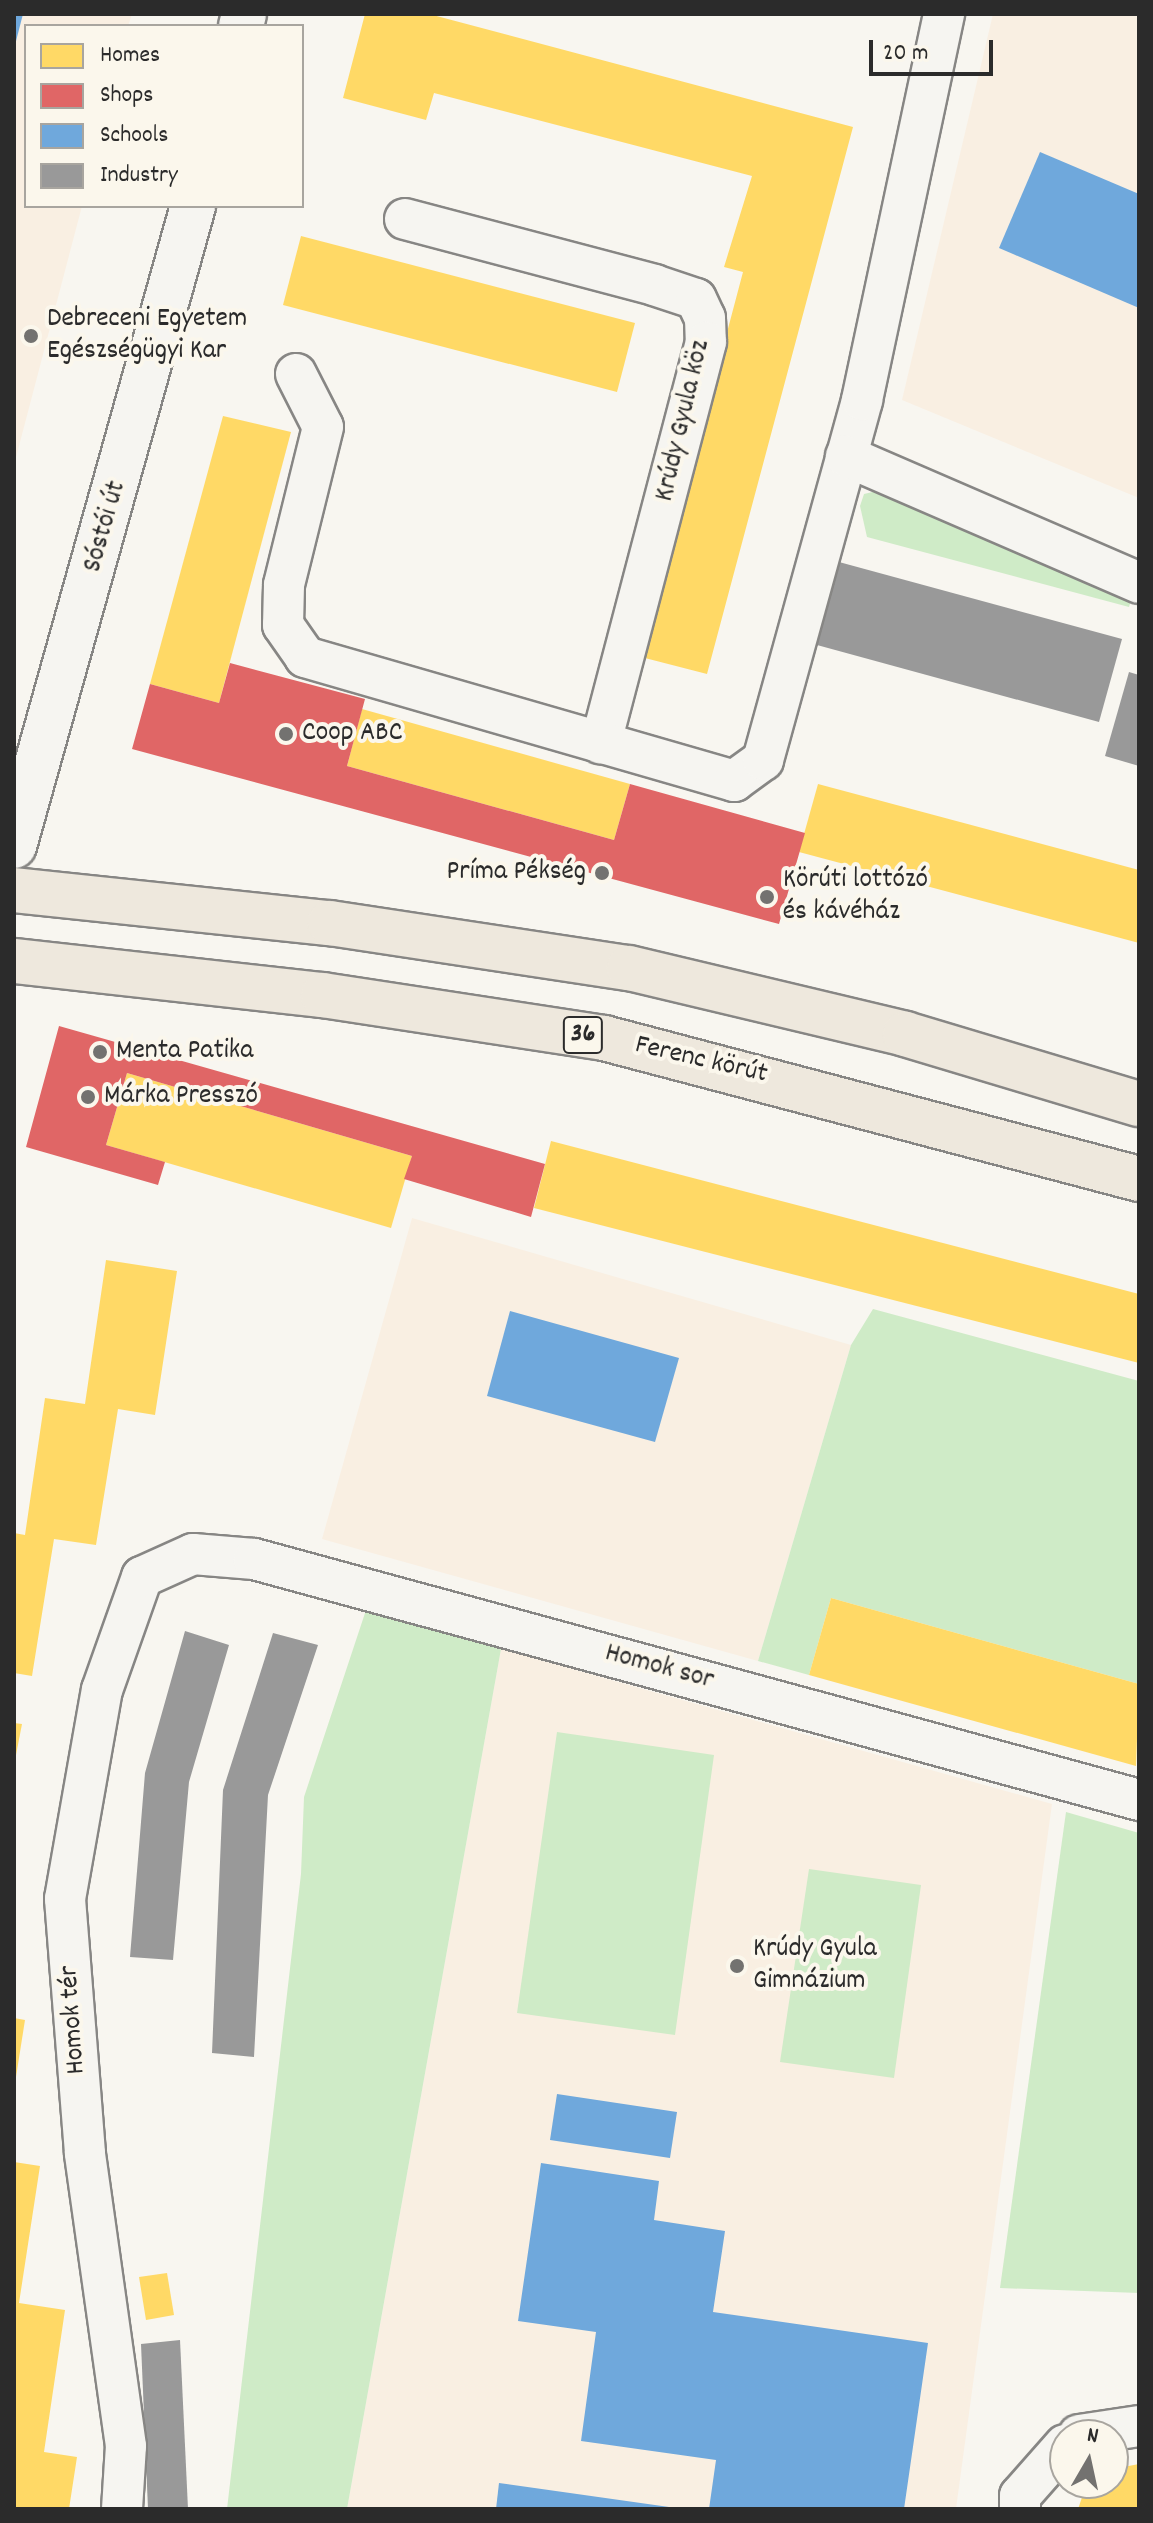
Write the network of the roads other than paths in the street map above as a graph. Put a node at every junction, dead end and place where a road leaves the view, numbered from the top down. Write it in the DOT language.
graph roads {
  1 [pos="944,14"];
  2 [pos="192,208"];
  3 [pos="405,219"];
  4 [pos="296,374"];
  5 [pos="846,456"];
  6 [pos="1139,583"];
  7 [pos="601,743"];
  8 [pos="14,846"];
  9 [pos="14,890"];
  10 [pos="14,961"];
  11 [pos="1139,1104"];
  12 [pos="1139,1179"];
  13 [pos="176,1559"];
  14 [pos="1139,1800"];
  15 [pos="1049,2463"];
  16 [pos="122,2509"];
  17 [pos="1020,2509"];
  1 -- 5 [label="street"];
  2 -- 8 [label="main road, Sóstói út"];
  3 -- 7 [label="street, Krúdy Gyula köz"];
  4 -- 7 [label="street"];
  5 -- 6 [label="street"];
  5 -- 7 [label="street"];
  9 -- 11 [label="main road"];
  10 -- 12 [label="main road, Ferenc körút / 36"];
  13 -- 14 [label="street, Homok sor"];
  13 -- 16 [label="street, Homok tér"];
  15 -- 17 [label="street"];
}
